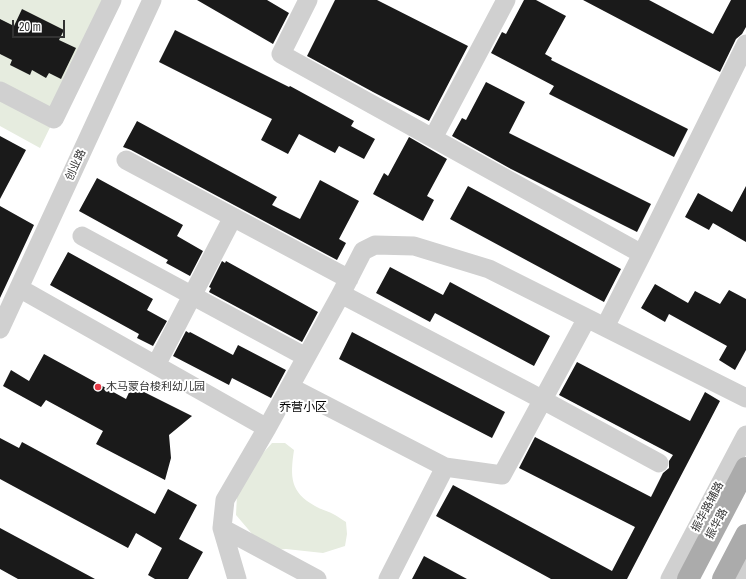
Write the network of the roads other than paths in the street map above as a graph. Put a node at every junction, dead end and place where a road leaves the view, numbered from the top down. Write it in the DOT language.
graph roads {
  1 [pos="112,0"];
  2 [pos="152,0"];
  3 [pos="308,0"];
  4 [pos="506,0"];
  5 [pos="746,44"];
  6 [pos="0,91"];
  7 [pos="433,138"];
  8 [pos="126,160"];
  9 [pos="233,217"];
  10 [pos="82,236"];
  11 [pos="642,254"];
  12 [pos="345,286"];
  13 [pos="19,288"];
  14 [pos="192,296"];
  15 [pos="587,318"];
  16 [pos="605,327"];
  17 [pos="0,330"];
  18 [pos="306,357"];
  19 [pos="156,365"];
  20 [pos="290,387"];
  21 [pos="746,398"];
  22 [pos="542,400"];
  23 [pos="267,428"];
  24 [pos="746,435"];
  25 [pos="659,463"];
  26 [pos="445,468"];
  27 [pos="746,468"];
  28 [pos="222,528"];
  29 [pos="746,535"];
  30 [pos="746,567"];
  31 [pos="237,579"];
  32 [pos="317,579"];
  33 [pos="388,579"];
  34 [pos="670,579"];
  35 [pos="688,579"];
  36 [pos="723,579"];
  37 [pos="740,579"];
  1 -- 6 [label="street"];
  2 -- 13 [label="street, 创业路"];
  3 -- 7 [label="street"];
  4 -- 7 [label="street"];
  5 -- 11 [label="street"];
  7 -- 11 [label="street"];
  8 -- 9 [label="street"];
  9 -- 12 [label="street"];
  9 -- 14 [label="street"];
  10 -- 14 [label="street"];
  11 -- 16 [label="street"];
  12 -- 15 [label="street"];
  12 -- 18 [label="street"];
  12 -- 22 [label="street"];
  13 -- 17 [label="street, 创业路"];
  13 -- 19 [label="street"];
  14 -- 18 [label="street"];
  14 -- 19 [label="street"];
  15 -- 16 [label="street"];
  15 -- 22 [label="street"];
  16 -- 21 [label="street"];
  18 -- 20 [label="street"];
  19 -- 23 [label="street"];
  20 -- 23 [label="street"];
  20 -- 26 [label="street"];
  22 -- 25 [label="street"];
  22 -- 26 [label="street"];
  23 -- 28 [label="street"];
  24 -- 34 [label="street, 振华路辅路"];
  26 -- 33 [label="street"];
  27 -- 35 [label="main road, 振华路"];
  28 -- 31 [label="street"];
  28 -- 32 [label="street"];
  29 -- 36 [label="main road"];
  30 -- 37 [label="street"];
}
